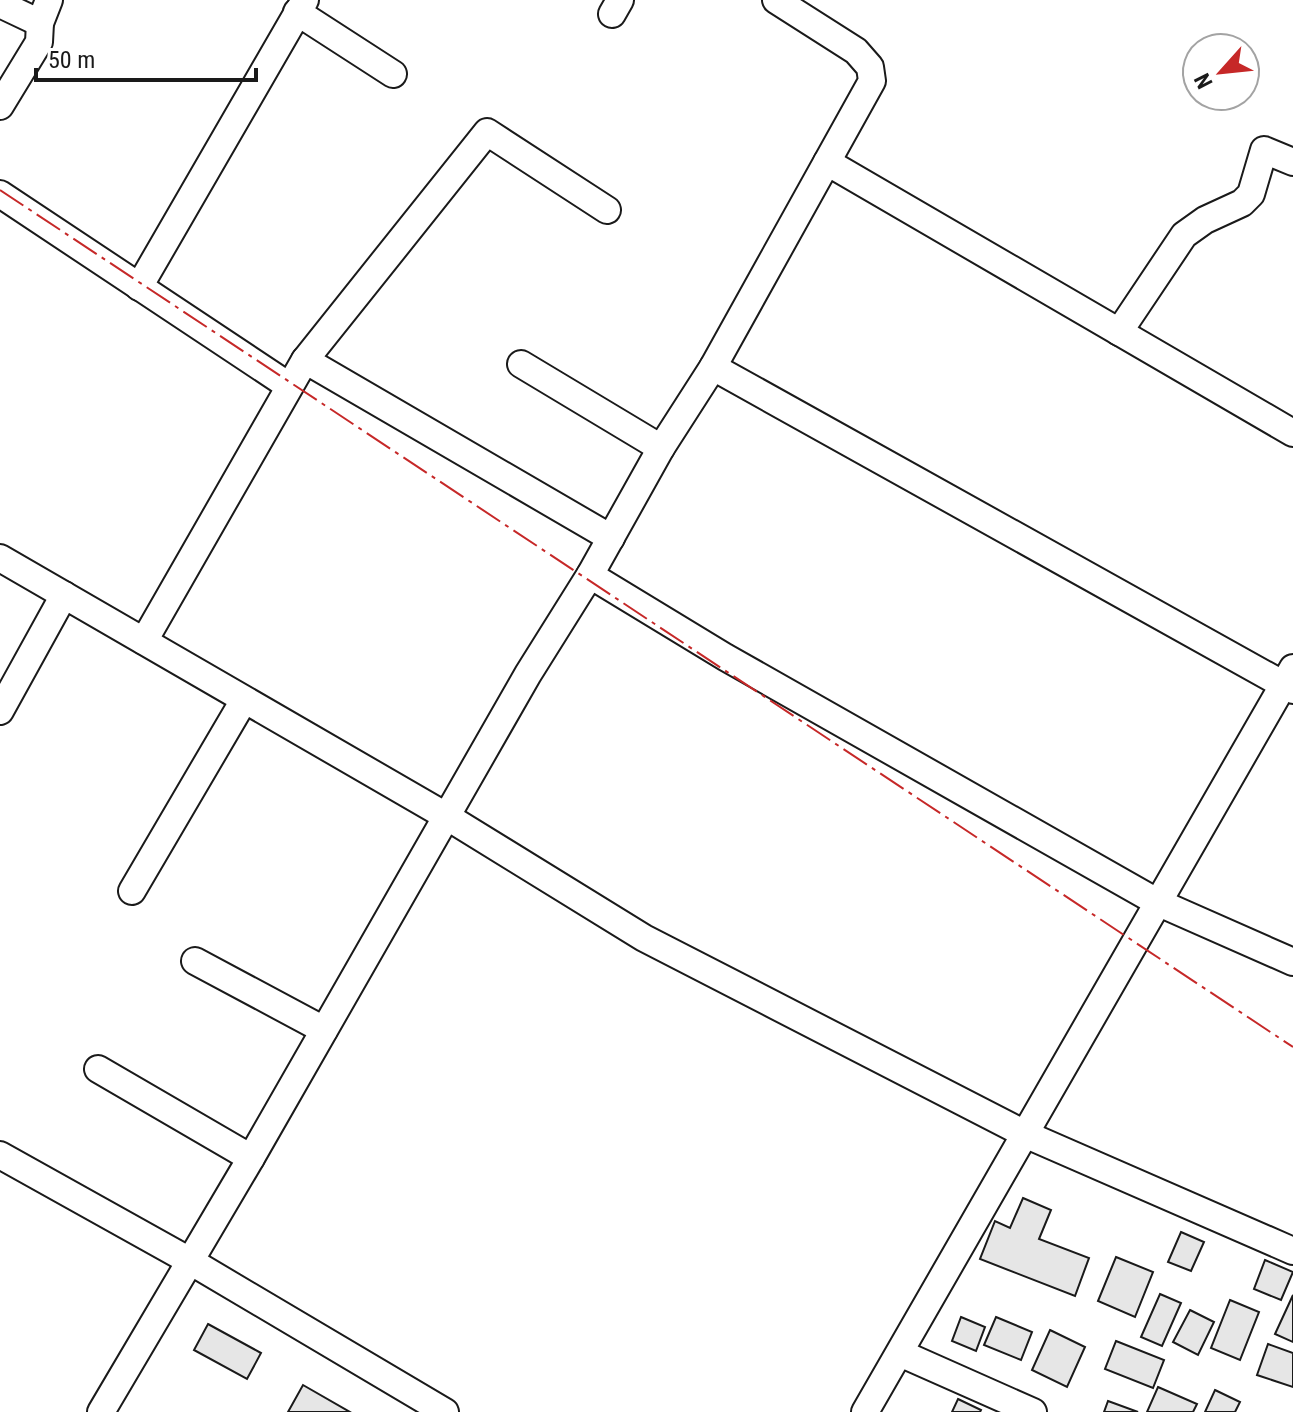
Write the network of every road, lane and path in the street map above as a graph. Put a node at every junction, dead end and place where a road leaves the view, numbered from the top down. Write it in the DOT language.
graph roads {
  1 [pos="776,0"];
  2 [pos="0,4"];
  3 [pos="301,6"];
  4 [pos="44,12"];
  5 [pos="393,74"];
  6 [pos="0,106"];
  7 [pos="827,162"];
  8 [pos="1293,162"];
  9 [pos="0,194"];
  10 [pos="607,210"];
  11 [pos="139,287"];
  12 [pos="1119,332"];
  13 [pos="305,360"];
  14 [pos="521,364"];
  15 [pos="713,367"];
  16 [pos="289,386"];
  17 [pos="1293,433"];
  18 [pos="661,448"];
  19 [pos="611,538"];
  20 [pos="0,558"];
  21 [pos="590,575"];
  22 [pos="64,595"];
  23 [pos="144,641"];
  24 [pos="1289,681"];
  25 [pos="244,700"];
  26 [pos="0,711"];
  27 [pos="446,816"];
  28 [pos="132,891"];
  29 [pos="1157,902"];
  30 [pos="195,961"];
  31 [pos="1293,962"];
  32 [pos="324,1030"];
  33 [pos="98,1069"];
  34 [pos="1027,1135"];
  35 [pos="0,1155"];
  36 [pos="251,1158"];
  37 [pos="1293,1251"];
  38 [pos="190,1261"];
  39 [pos="900,1353"];
  40 [pos="101,1412"];
  41 [pos="445,1412"];
  42 [pos="865,1412"];
  43 [pos="1033,1412"];
  1 -- 7 [label="street"];
  2 -- 4 [label="street"];
  3 -- 5 [label="street"];
  3 -- 11 [label="street"];
  4 -- 6 [label="street"];
  7 -- 12 [label="street"];
  7 -- 15 [label="street"];
  8 -- 12 [label="street"];
  9 -- 11 [label="street"];
  10 -- 13 [label="street"];
  11 -- 16 [label="street"];
  12 -- 17 [label="street"];
  13 -- 16 [label="street"];
  13 -- 19 [label="street"];
  14 -- 18 [label="street"];
  15 -- 18 [label="street"];
  15 -- 24 [label="street"];
  16 -- 23 [label="street"];
  18 -- 19 [label="street"];
  19 -- 21 [label="street"];
  20 -- 22 [label="street"];
  21 -- 27 [label="street"];
  21 -- 29 [label="street"];
  22 -- 23 [label="street"];
  22 -- 26 [label="street"];
  23 -- 25 [label="street"];
  24 -- 29 [label="street"];
  25 -- 27 [label="street"];
  25 -- 28 [label="street"];
  27 -- 32 [label="street"];
  27 -- 34 [label="street"];
  29 -- 31 [label="street"];
  29 -- 34 [label="street"];
  30 -- 32 [label="street"];
  32 -- 36 [label="street"];
  33 -- 36 [label="street"];
  34 -- 37 [label="street"];
  34 -- 39 [label="street"];
  35 -- 38 [label="street"];
  36 -- 38 [label="street"];
  38 -- 40 [label="street"];
  38 -- 41 [label="street"];
  39 -- 42 [label="street"];
  39 -- 43 [label="street"];
}
